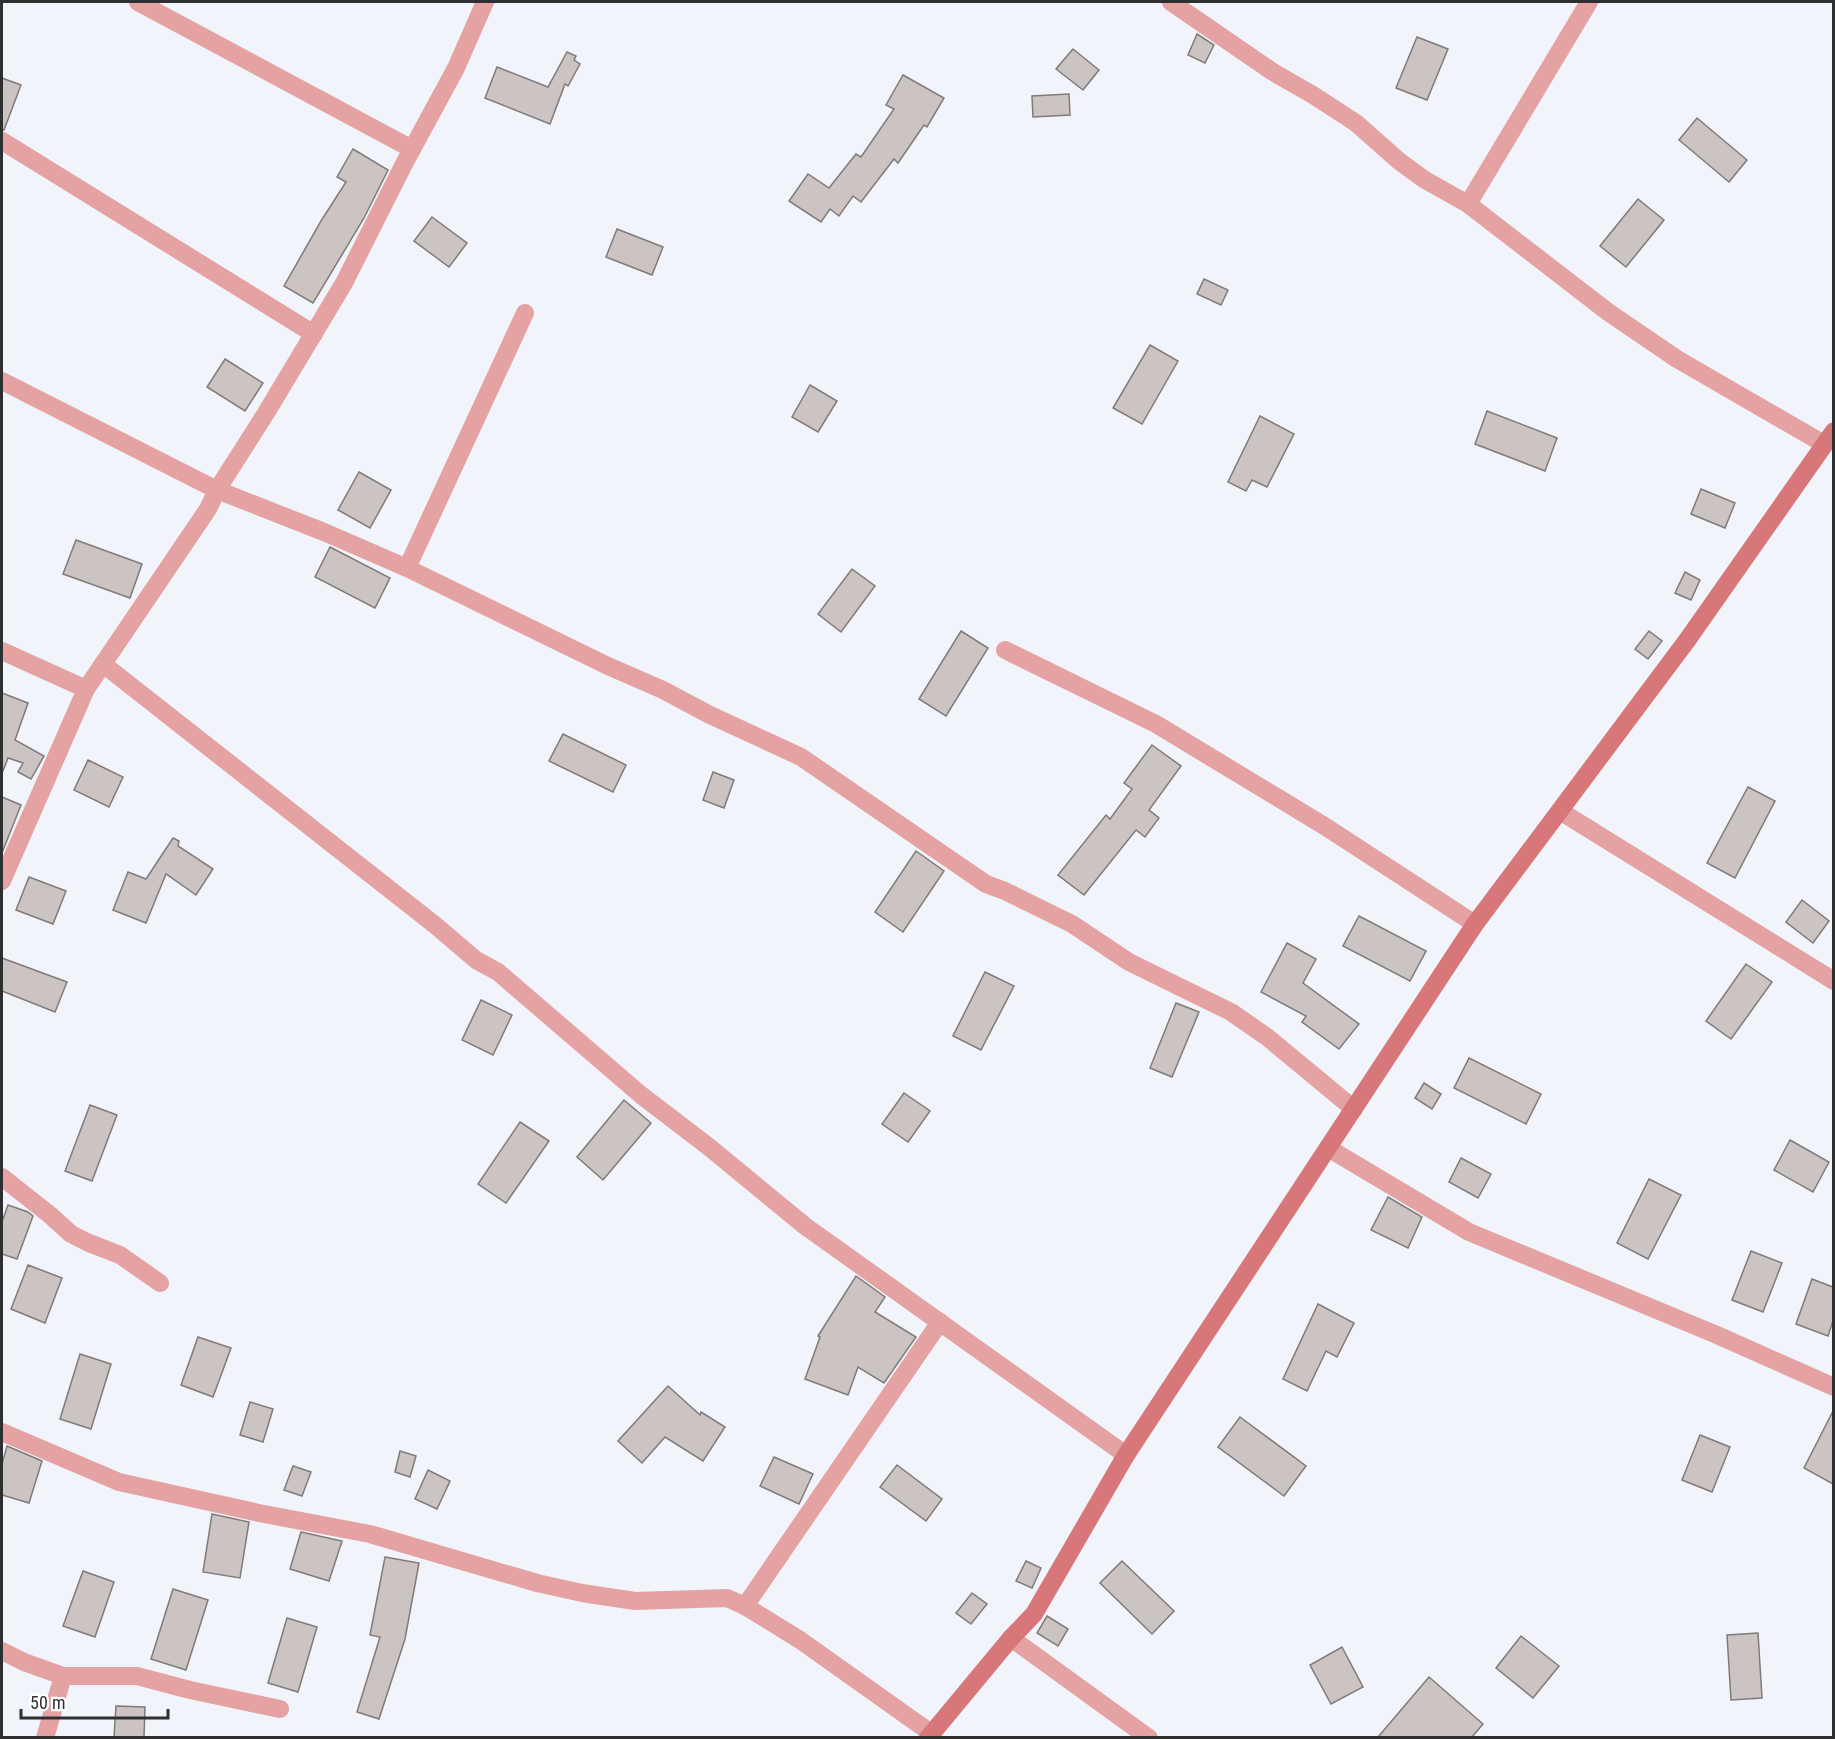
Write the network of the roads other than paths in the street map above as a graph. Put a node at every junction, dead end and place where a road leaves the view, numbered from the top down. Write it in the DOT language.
graph roads {
  1 [pos="138,2"];
  2 [pos="485,2"];
  3 [pos="1171,2"];
  4 [pos="1589,2"];
  5 [pos="2,141"];
  6 [pos="412,149"];
  7 [pos="1468,204"];
  8 [pos="525,313"];
  9 [pos="314,334"];
  10 [pos="2,381"];
  11 [pos="1830,438"];
  12 [pos="217,490"];
  13 [pos="407,568"];
  14 [pos="1005,650"];
  15 [pos="2,651"];
  16 [pos="103,664"];
  17 [pos="86,689"];
  18 [pos="1560,811"];
  19 [pos="2,881"];
  20 [pos="1475,924"];
  21 [pos="1833,981"];
  22 [pos="1354,1109"];
  23 [pos="1328,1148"];
  24 [pos="2,1178"];
  25 [pos="160,1283"];
  26 [pos="940,1322"];
  27 [pos="1833,1387"];
  28 [pos="2,1432"];
  29 [pos="1126,1455"];
  30 [pos="745,1606"];
  31 [pos="1011,1638"];
  32 [pos="2,1651"];
  33 [pos="63,1676"];
  34 [pos="280,1708"];
  35 [pos="930,1735"];
  36 [pos="45,1737"];
  37 [pos="1149,1737"];
  1 -- 6 [label="street"];
  2 -- 6 [label="street"];
  3 -- 7 [label="street"];
  4 -- 7 [label="street"];
  5 -- 9 [label="street"];
  6 -- 9 [label="street"];
  7 -- 11 [label="street"];
  8 -- 13 [label="street"];
  9 -- 12 [label="street"];
  10 -- 12 [label="street"];
  11 -- 18 [label="street"];
  12 -- 13 [label="street"];
  12 -- 16 [label="street"];
  13 -- 22 [label="street"];
  14 -- 20 [label="street"];
  15 -- 17 [label="street"];
  16 -- 17 [label="street"];
  16 -- 26 [label="street"];
  17 -- 19 [label="street"];
  18 -- 20 [label="street"];
  18 -- 21 [label="street"];
  20 -- 22 [label="street"];
  22 -- 23 [label="street"];
  23 -- 27 [label="street"];
  23 -- 29 [label="street"];
  24 -- 25 [label="street"];
  26 -- 29 [label="street"];
  26 -- 30 [label="street"];
  28 -- 30 [label="street"];
  29 -- 31 [label="street"];
  30 -- 35 [label="street"];
  31 -- 35 [label="street"];
  31 -- 37 [label="street"];
  32 -- 33 [label="street"];
  33 -- 34 [label="street"];
  33 -- 36 [label="street"];
}
